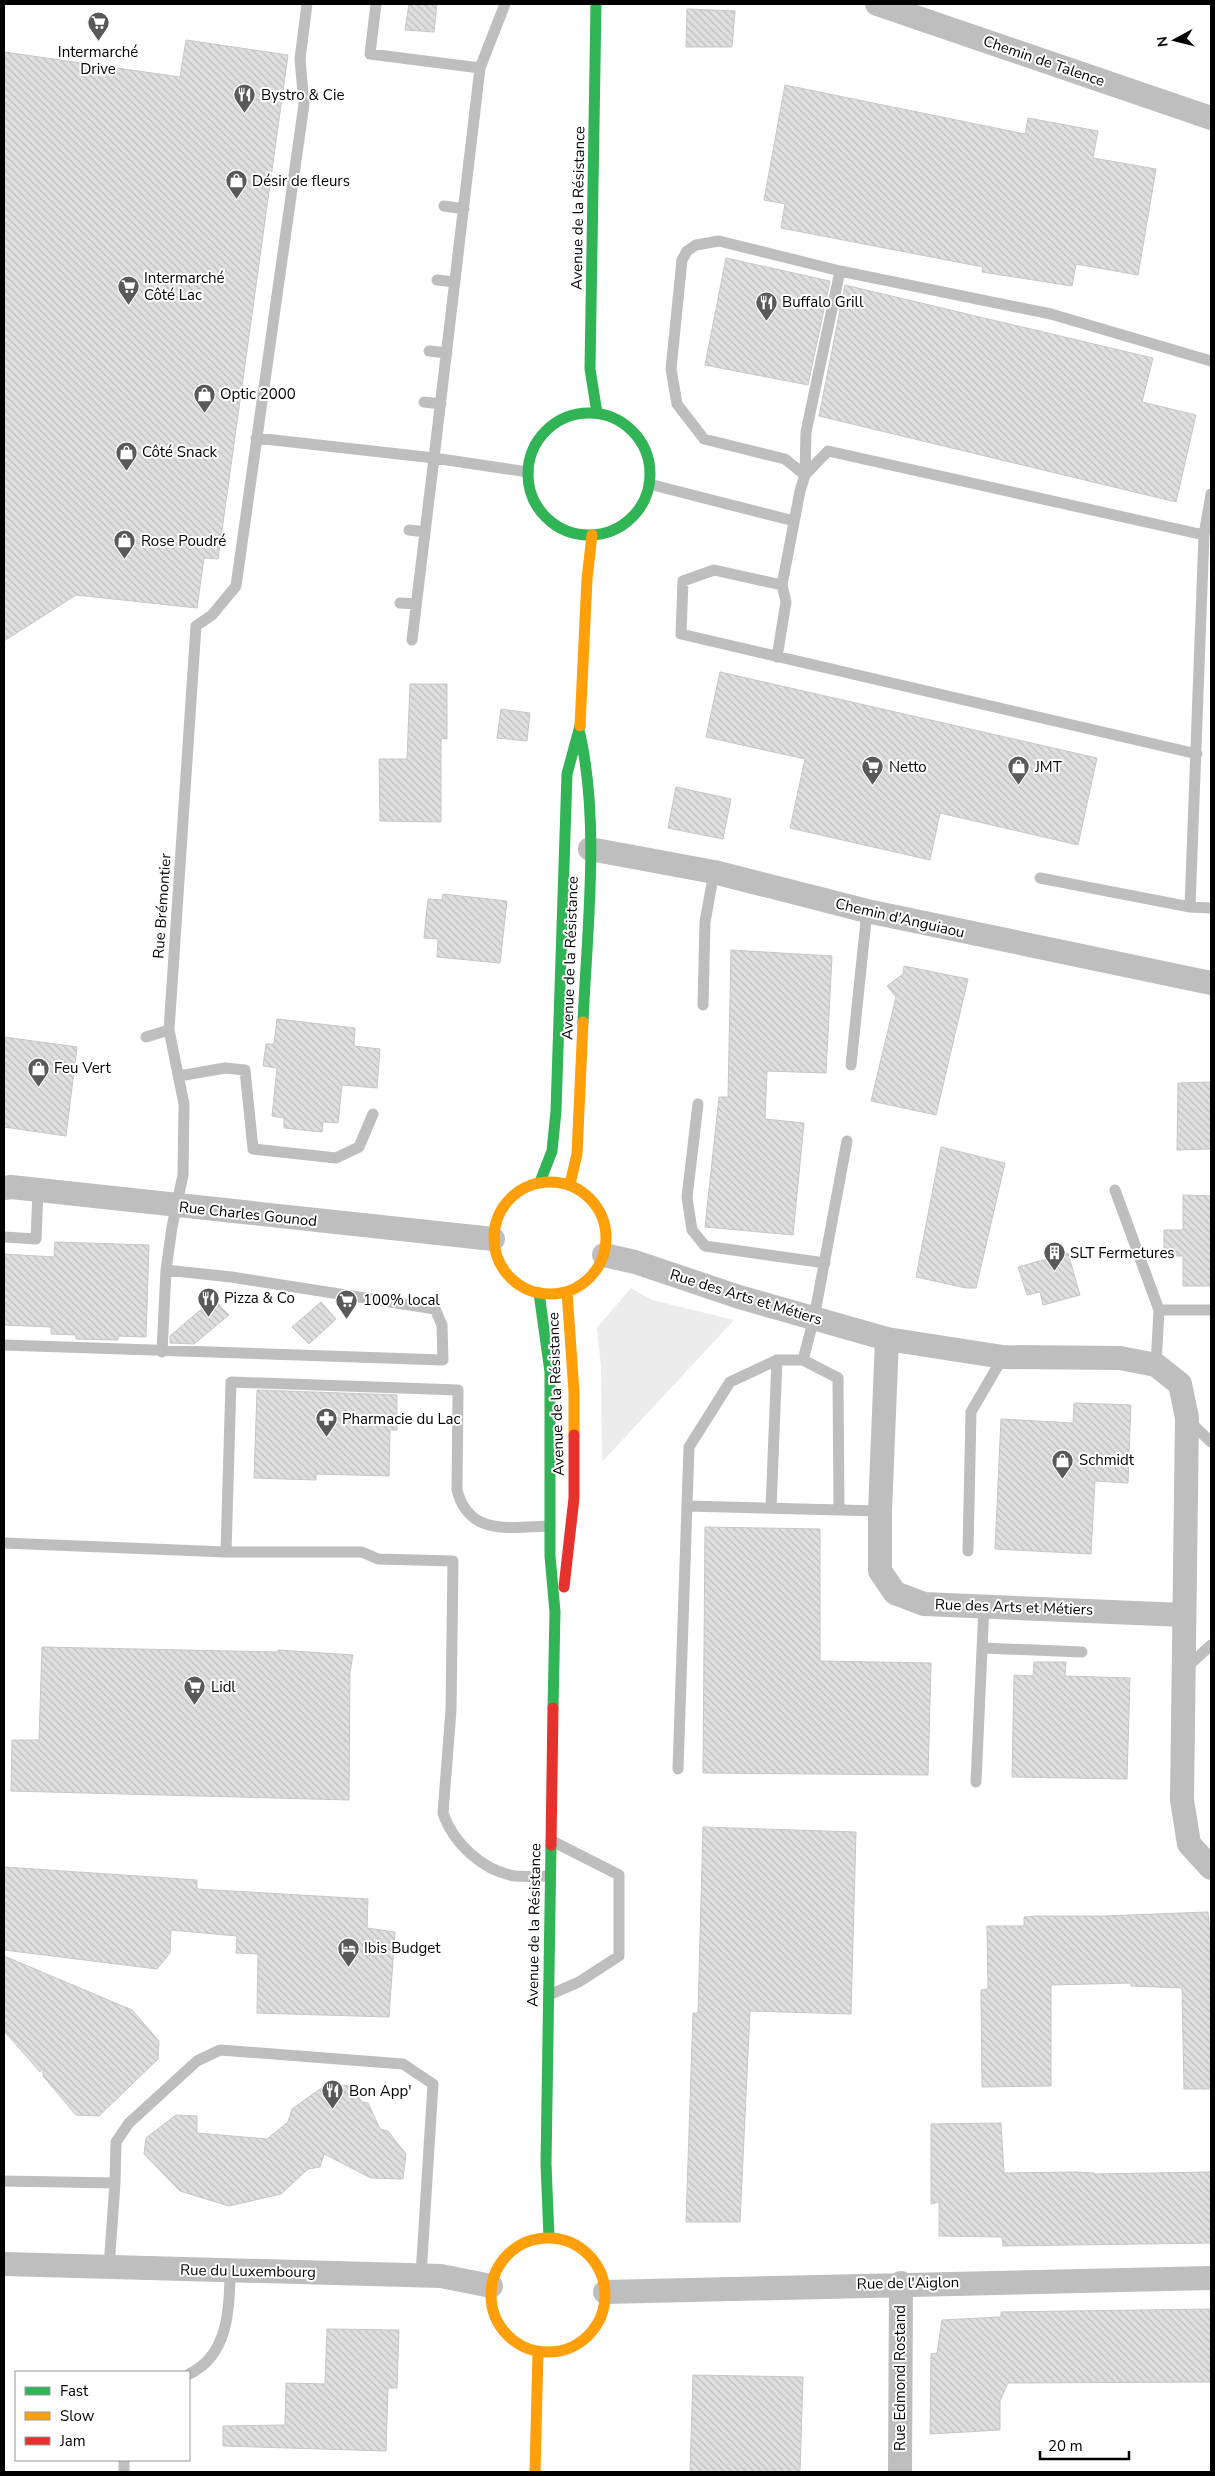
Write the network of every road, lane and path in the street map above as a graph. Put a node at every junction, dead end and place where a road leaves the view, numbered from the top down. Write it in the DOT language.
graph roads {
  1 [pos="307,4"];
  2 [pos="376,4"];
  3 [pos="596,4"];
  4 [pos="876,4"];
  5 [pos="502,5"];
  6 [pos="480,68"];
  7 [pos="1211,118"];
  8 [pos="444,206"];
  9 [pos="464,208"];
  10 [pos="840,271"];
  11 [pos="437,280"];
  12 [pos="455,282"];
  13 [pos="429,351"];
  14 [pos="447,353"];
  15 [pos="1211,361"];
  16 [pos="424,402"];
  17 [pos="440,404"];
  18 [pos="597,413"];
  19 [pos="256,438"];
  20 [pos="434,458"];
  21 [pos="528,472"];
  22 [pos="805,475"];
  23 [pos="649,484"];
  24 [pos="1211,494"];
  25 [pos="794,521"];
  26 [pos="409,530"];
  27 [pos="425,532"];
  28 [pos="592,535"];
  29 [pos="1204,535"];
  30 [pos="782,586"];
  31 [pos="400,603"];
  32 [pos="416,604"];
  33 [pos="412,640"];
  34 [pos="776,656"];
  35 [pos="580,732"];
  36 [pos="1197,754"];
  37 [pos="590,849"];
  38 [pos="714,872"];
  39 [pos="1040,878"];
  40 [pos="1190,907"];
  41 [pos="1211,908"];
  42 [pos="867,911"];
  43 [pos="1211,983"];
  44 [pos="703,1005"];
  45 [pos="169,1030"];
  46 [pos="146,1037"];
  47 [pos="851,1064"];
  48 [pos="179,1076"];
  49 [pos="698,1104"];
  50 [pos="373,1114"];
  51 [pos="847,1141"];
  52 [pos="540,1182"];
  53 [pos="570,1184"];
  54 [pos="4,1188"];
  55 [pos="38,1190"];
  56 [pos="1115,1190"];
  57 [pos="178,1206"];
  58 [pos="4,1237"];
  59 [pos="493,1239"];
  60 [pos="604,1255"];
  61 [pos="824,1263"];
  62 [pos="166,1270"];
  63 [pos="567,1292"];
  64 [pos="539,1293"];
  65 [pos="1159,1310"];
  66 [pos="1211,1310"];
  67 [pos="814,1318"];
  68 [pos="887,1339"];
  69 [pos="4,1345"];
  70 [pos="162,1352"];
  71 [pos="1003,1357"];
  72 [pos="777,1360"];
  73 [pos="803,1360"];
  74 [pos="1156,1365"];
  75 [pos="1187,1418"];
  76 [pos="1211,1442"];
  77 [pos="687,1506"];
  78 [pos="771,1508"];
  79 [pos="840,1510"];
  80 [pos="880,1510"];
  81 [pos="550,1526"];
  82 [pos="4,1543"];
  83 [pos="968,1551"];
  84 [pos="226,1552"];
  85 [pos="984,1606"];
  86 [pos="554,1612"];
  87 [pos="1183,1615"];
  88 [pos="1211,1645"];
  89 [pos="982,1648"];
  90 [pos="1082,1652"];
  91 [pos="1183,1670"];
  92 [pos="678,1769"];
  93 [pos="976,1782"];
  94 [pos="551,1840"];
  95 [pos="1211,1868"];
  96 [pos="550,1876"];
  97 [pos="548,1996"];
  98 [pos="4,2181"];
  99 [pos="115,2183"];
  100 [pos="549,2237"];
  101 [pos="4,2264"];
  102 [pos="108,2267"];
  103 [pos="230,2270"];
  104 [pos="421,2275"];
  105 [pos="1211,2278"];
  106 [pos="901,2283"];
  107 [pos="491,2286"];
  108 [pos="605,2292"];
  109 [pos="538,2351"];
  110 [pos="190,2373"];
  111 [pos="535,2472"];
  112 [pos="900,2472"];
  1 -- 19 [label="lane"];
  2 -- 6 [label="lane"];
  3 -- 18 [label="main road, Avenue de la Résistance"];
  4 -- 7 [label="street, Chemin de Talence"];
  5 -- 6 [label="lane"];
  6 -- 9 [label="lane"];
  8 -- 9 [label="lane"];
  9 -- 12 [label="lane"];
  10 -- 15 [label="lane"];
  10 -- 22 [label="lane"];
  10 -- 22 [label="lane"];
  11 -- 12 [label="lane"];
  12 -- 14 [label="lane"];
  13 -- 14 [label="lane"];
  14 -- 17 [label="lane"];
  16 -- 17 [label="lane"];
  17 -- 20 [label="lane"];
  18 -- 21 [label="main road"];
  18 -- 23 [label="main road"];
  19 -- 20 [label="lane"];
  19 -- 45 [label="lane, Rue Brémontier"];
  20 -- 21 [label="lane"];
  20 -- 27 [label="lane"];
  21 -- 28 [label="main road"];
  22 -- 25 [label="lane"];
  22 -- 29 [label="lane"];
  23 -- 25 [label="lane"];
  23 -- 28 [label="main road"];
  24 -- 29 [label="lane"];
  25 -- 30 [label="lane"];
  26 -- 27 [label="lane"];
  27 -- 32 [label="lane"];
  28 -- 35 [label="main road, Avenue de la Résistance"];
  29 -- 36 [label="lane"];
  30 -- 34 [label="lane"];
  30 -- 34 [label="lane"];
  31 -- 32 [label="lane"];
  32 -- 33 [label="lane"];
  34 -- 36 [label="lane"];
  35 -- 37 [label="main road, Avenue de la Résistance"];
  35 -- 52 [label="main road, Avenue de la Résistance"];
  36 -- 40 [label="lane"];
  37 -- 38 [label="street, Chemin d'Anguiaou"];
  37 -- 53 [label="main road, Avenue de la Résistance"];
  38 -- 42 [label="street, Chemin d'Anguiaou"];
  38 -- 44 [label="lane"];
  39 -- 40 [label="lane"];
  40 -- 41 [label="lane"];
  42 -- 43 [label="street, Chemin d'Anguiaou"];
  42 -- 47 [label="lane"];
  45 -- 46 [label="lane"];
  45 -- 48 [label="lane, Rue Brémontier"];
  48 -- 50 [label="lane"];
  48 -- 57 [label="lane, Rue Brémontier"];
  49 -- 61 [label="lane"];
  51 -- 61 [label="lane"];
  52 -- 53 [label="main road"];
  52 -- 59 [label="main road"];
  53 -- 60 [label="main road"];
  54 -- 55 [label="street, Rue Charles Gounod"];
  55 -- 57 [label="street, Rue Charles Gounod"];
  55 -- 58 [label="lane"];
  56 -- 65 [label="lane"];
  57 -- 59 [label="street, Rue Charles Gounod"];
  57 -- 62 [label="lane, Rue Brémontier"];
  59 -- 64 [label="main road"];
  60 -- 63 [label="main road"];
  60 -- 67 [label="street, Rue des Arts et Métiers"];
  61 -- 67 [label="lane"];
  62 -- 70 [label="lane, Rue Brémontier"];
  62 -- 70 [label="lane"];
  63 -- 64 [label="main road"];
  63 -- 86 [label="main road, Avenue de la Résistance"];
  64 -- 81 [label="main road, Avenue de la Résistance"];
  65 -- 66 [label="lane"];
  65 -- 74 [label="lane"];
  67 -- 68 [label="street, Rue des Arts et Métiers"];
  67 -- 73 [label="lane"];
  68 -- 71 [label="street, Rue des Arts et Métiers"];
  68 -- 80 [label="street, Rue des Arts et Métiers"];
  69 -- 70 [label="lane"];
  71 -- 74 [label="street, Rue des Arts et Métiers"];
  71 -- 83 [label="lane"];
  72 -- 73 [label="lane"];
  72 -- 77 [label="lane"];
  72 -- 78 [label="lane"];
  73 -- 79 [label="lane"];
  74 -- 75 [label="street, Rue des Arts et Métiers"];
  75 -- 76 [label="lane"];
  75 -- 87 [label="street, Rue des Arts et Métiers"];
  77 -- 78 [label="lane"];
  77 -- 92 [label="lane"];
  78 -- 79 [label="lane"];
  79 -- 80 [label="lane"];
  80 -- 85 [label="street, Rue des Arts et Métiers"];
  81 -- 84 [label="lane"];
  81 -- 86 [label="main road, Avenue de la Résistance"];
  82 -- 84 [label="lane"];
  84 -- 96 [label="lane"];
  85 -- 87 [label="street, Rue des Arts et Métiers"];
  85 -- 89 [label="lane"];
  86 -- 94 [label="main road, Avenue de la Résistance"];
  87 -- 91 [label="street, Rue des Arts et Métiers"];
  88 -- 91 [label="lane"];
  89 -- 90 [label="lane"];
  89 -- 93 [label="lane"];
  91 -- 95 [label="street, Rue des Arts et Métiers"];
  94 -- 96 [label="main road, Avenue de la Résistance"];
  94 -- 97 [label="lane"];
  96 -- 97 [label="main road, Avenue de la Résistance"];
  97 -- 100 [label="main road, Avenue de la Résistance"];
  98 -- 99 [label="lane"];
  99 -- 102 [label="lane"];
  99 -- 104 [label="lane"];
  100 -- 107 [label="main road"];
  100 -- 108 [label="main road"];
  101 -- 102 [label="street, Rue du Luxembourg"];
  102 -- 103 [label="street, Rue du Luxembourg"];
  103 -- 104 [label="street, Rue du Luxembourg"];
  103 -- 110 [label="lane"];
  104 -- 107 [label="street, Rue du Luxembourg"];
  105 -- 106 [label="street, Rue de l'Aiglon"];
  106 -- 108 [label="street, Rue de l'Aiglon"];
  106 -- 112 [label="street, Rue Edmond Rostand"];
  107 -- 109 [label="main road"];
  108 -- 109 [label="main road"];
  109 -- 111 [label="main road"];
}
